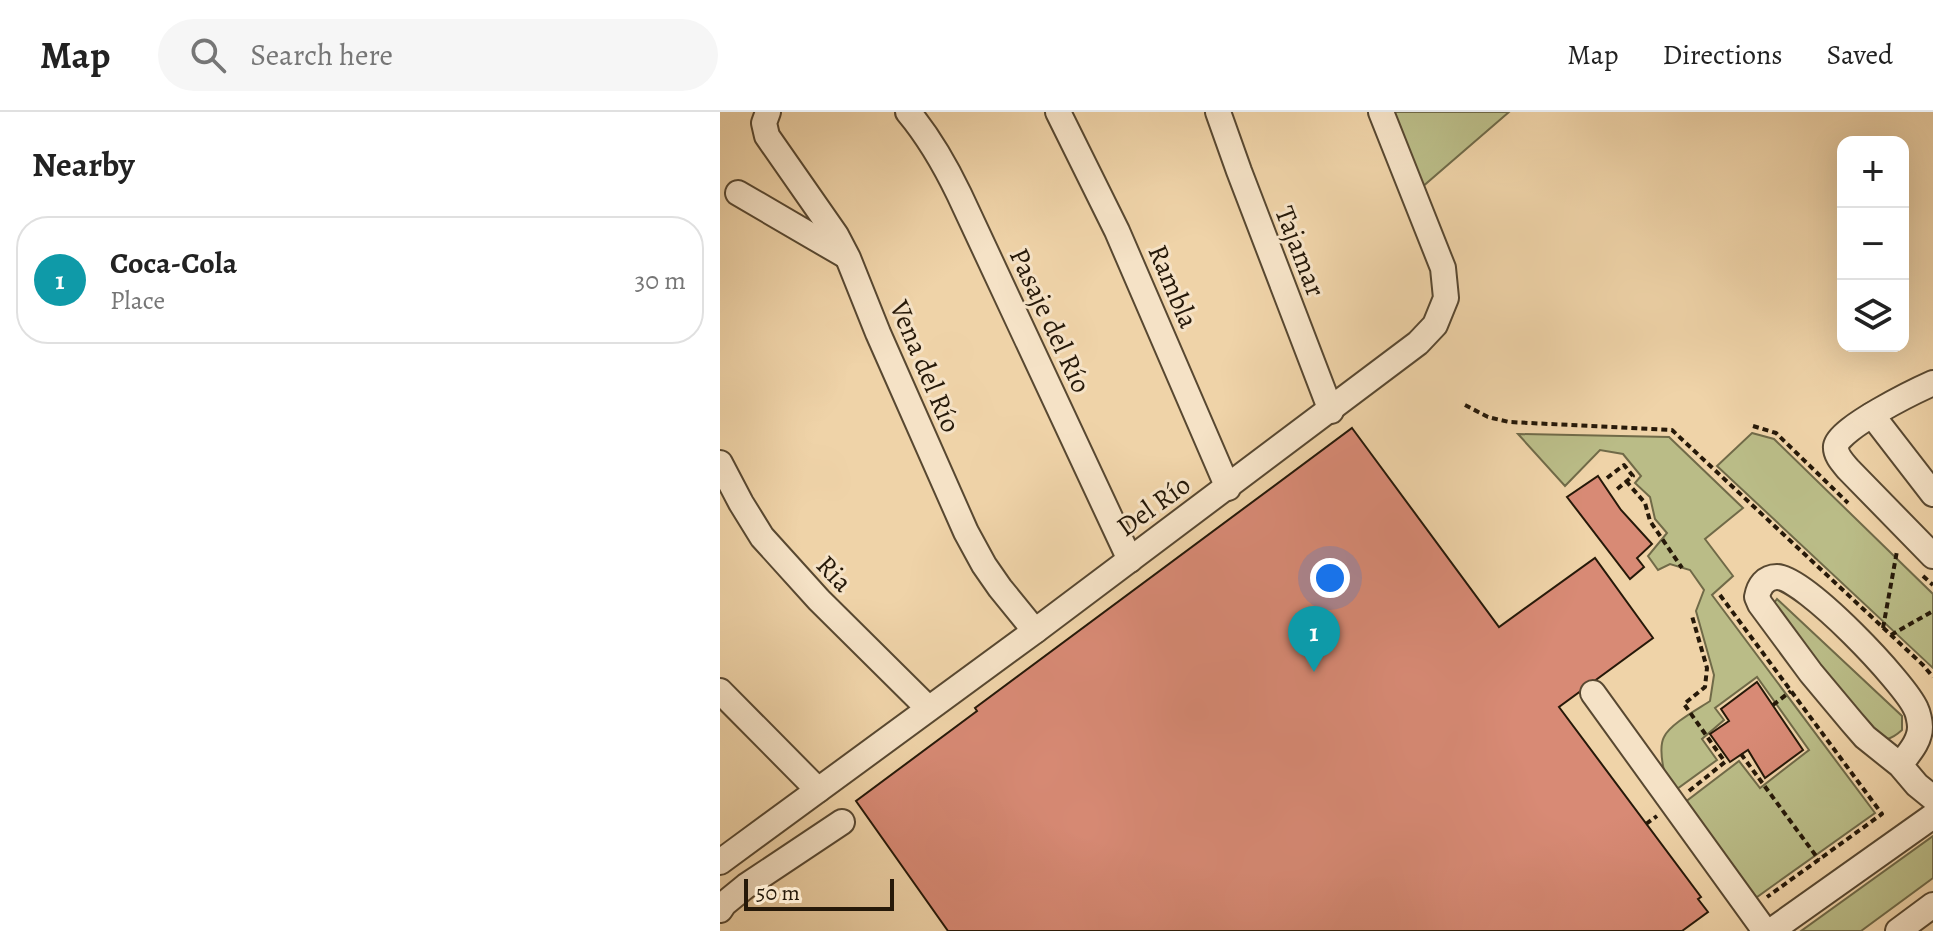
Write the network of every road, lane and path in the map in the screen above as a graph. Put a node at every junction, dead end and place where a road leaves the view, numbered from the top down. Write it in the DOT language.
graph roads {
  1 [pos="908,112"];
  2 [pos="1058,112"];
  3 [pos="1218,112"];
  4 [pos="1381,112"];
  5 [pos="766,118"];
  6 [pos="738,193"];
  7 [pos="848,258"];
  8 [pos="1933,383"];
  9 [pos="1465,405"];
  10 [pos="1331,411"];
  11 [pos="1872,415"];
  12 [pos="1753,426"];
  13 [pos="720,463"];
  14 [pos="1607,478"];
  15 [pos="1626,481"];
  16 [pos="1228,488"];
  17 [pos="1616,490"];
  18 [pos="1933,494"];
  19 [pos="1853,508"];
  20 [pos="1130,560"];
  21 [pos="1906,560"];
  22 [pos="1924,562"];
  23 [pos="1682,568"];
  24 [pos="1933,585"];
  25 [pos="1720,595"];
  26 [pos="1933,611"];
  27 [pos="1692,616"];
  28 [pos="1883,628"];
  29 [pos="1035,631"];
  30 [pos="1891,635"];
  31 [pos="1933,677"];
  32 [pos="720,691"];
  33 [pos="1791,691"];
  34 [pos="1593,693"];
  35 [pos="1773,705"];
  36 [pos="928,708"];
  37 [pos="1741,754"];
  38 [pos="1900,765"];
  39 [pos="818,790"];
  40 [pos="1933,798"];
  41 [pos="1673,803"];
  42 [pos="1933,816"];
  43 [pos="842,822"];
  44 [pos="1646,824"];
  45 [pos="1819,860"];
  46 [pos="720,862"];
  47 [pos="1757,905"];
  48 [pos="1933,905"];
  49 [pos="720,910"];
  50 [pos="1765,931"];
  51 [pos="1771,931"];
  52 [pos="1898,931"];
  1 -- 20 [label="street, Pasaje del Río"];
  2 -- 16 [label="street, Rambla"];
  3 -- 10 [label="street, Tajamar"];
  4 -- 10 [label="street, Del Río"];
  5 -- 7 [label="street, Vena del Río"];
  6 -- 7 [label="street"];
  7 -- 29 [label="street, Vena del Río"];
  8 -- 11 [label="street"];
  9 -- 28 [label="path"];
  10 -- 16 [label="street, Del Río"];
  11 -- 18 [label="street"];
  11 -- 22 [label="street"];
  12 -- 19 [label="path"];
  13 -- 36 [label="street, Ria"];
  14 -- 15 [label="path"];
  15 -- 17 [label="path"];
  15 -- 23 [label="path"];
  16 -- 20 [label="street, Del Río"];
  20 -- 29 [label="street, Del Río"];
  21 -- 28 [label="path"];
  22 -- 24 [label="path"];
  25 -- 33 [label="path"];
  26 -- 30 [label="path"];
  27 -- 41 [label="path"];
  28 -- 30 [label="path"];
  29 -- 36 [label="street, Del Río"];
  30 -- 31 [label="path"];
  32 -- 39 [label="street"];
  33 -- 35 [label="path"];
  33 -- 45 [label="path"];
  34 -- 41 [label="street"];
  36 -- 39 [label="street, Del Río"];
  37 -- 45 [label="path"];
  38 -- 38 [label="street"];
  38 -- 40 [label="street"];
  39 -- 46 [label="street, Del Río"];
  41 -- 44 [label="path"];
  41 -- 50 [label="street"];
  42 -- 51 [label="street"];
  43 -- 49 [label="street"];
  45 -- 47 [label="path"];
  48 -- 52 [label="street"];
}
